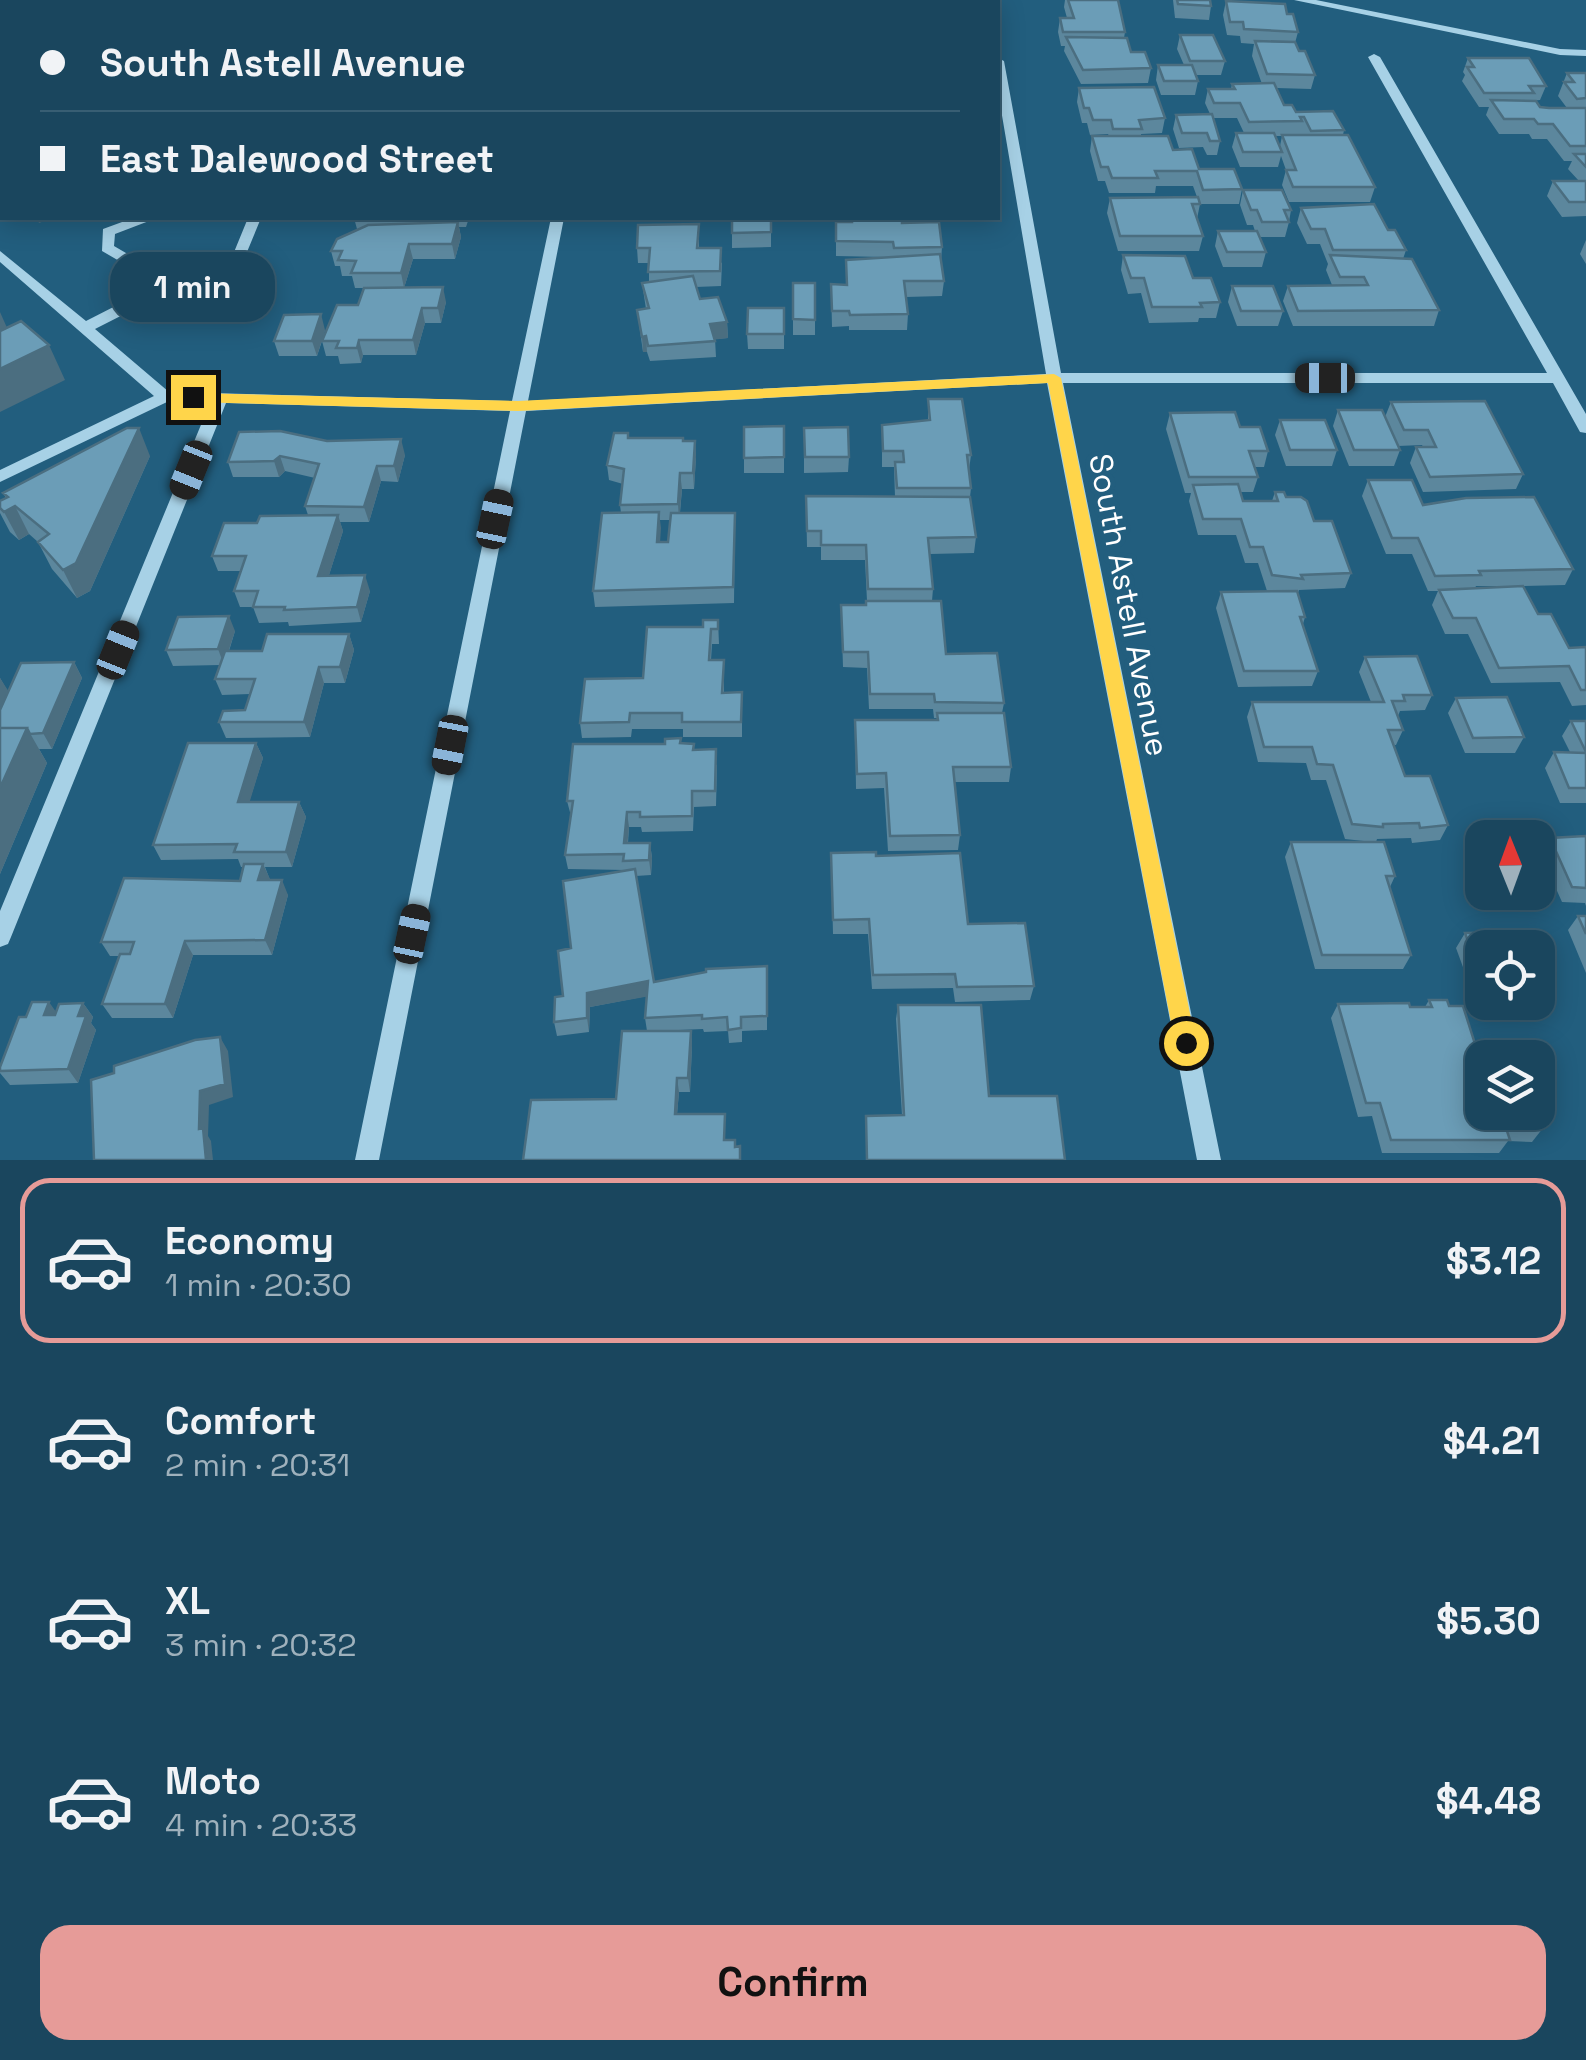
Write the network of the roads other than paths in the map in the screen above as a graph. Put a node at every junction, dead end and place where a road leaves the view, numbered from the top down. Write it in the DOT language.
graph roads {
  1 [pos="1299,0"];
  2 [pos="1349,4"];
  3 [pos="1586,52"];
  4 [pos="1374,57"];
  5 [pos="1000,72"];
  6 [pos="139,220"];
  7 [pos="253,220"];
  8 [pos="557,220"];
  9 [pos="0,255"];
  10 [pos="7,269"];
  11 [pos="174,286"];
  12 [pos="86,328"];
  13 [pos="1054,378"];
  14 [pos="1557,378"];
  15 [pos="165,397"];
  16 [pos="220,398"];
  17 [pos="518,406"];
  18 [pos="1586,428"];
  19 [pos="0,478"];
  20 [pos="0,937"];
  21 [pos="367,1160"];
  22 [pos="1209,1160"];
  1 -- 2 [label="street"];
  2 -- 3 [label="street"];
  4 -- 14 [label="street"];
  5 -- 13 [label="street, South Astell Avenue"];
  6 -- 11 [label="street"];
  7 -- 11 [label="street"];
  8 -- 17 [label="street"];
  9 -- 10 [label="street"];
  10 -- 12 [label="street"];
  11 -- 12 [label="street"];
  12 -- 15 [label="street"];
  13 -- 14 [label="street"];
  13 -- 17 [label="street"];
  13 -- 22 [label="street, South Astell Avenue"];
  14 -- 18 [label="street"];
  15 -- 16 [label="street"];
  15 -- 19 [label="street"];
  16 -- 17 [label="street"];
  16 -- 20 [label="street"];
  17 -- 21 [label="street"];
}
